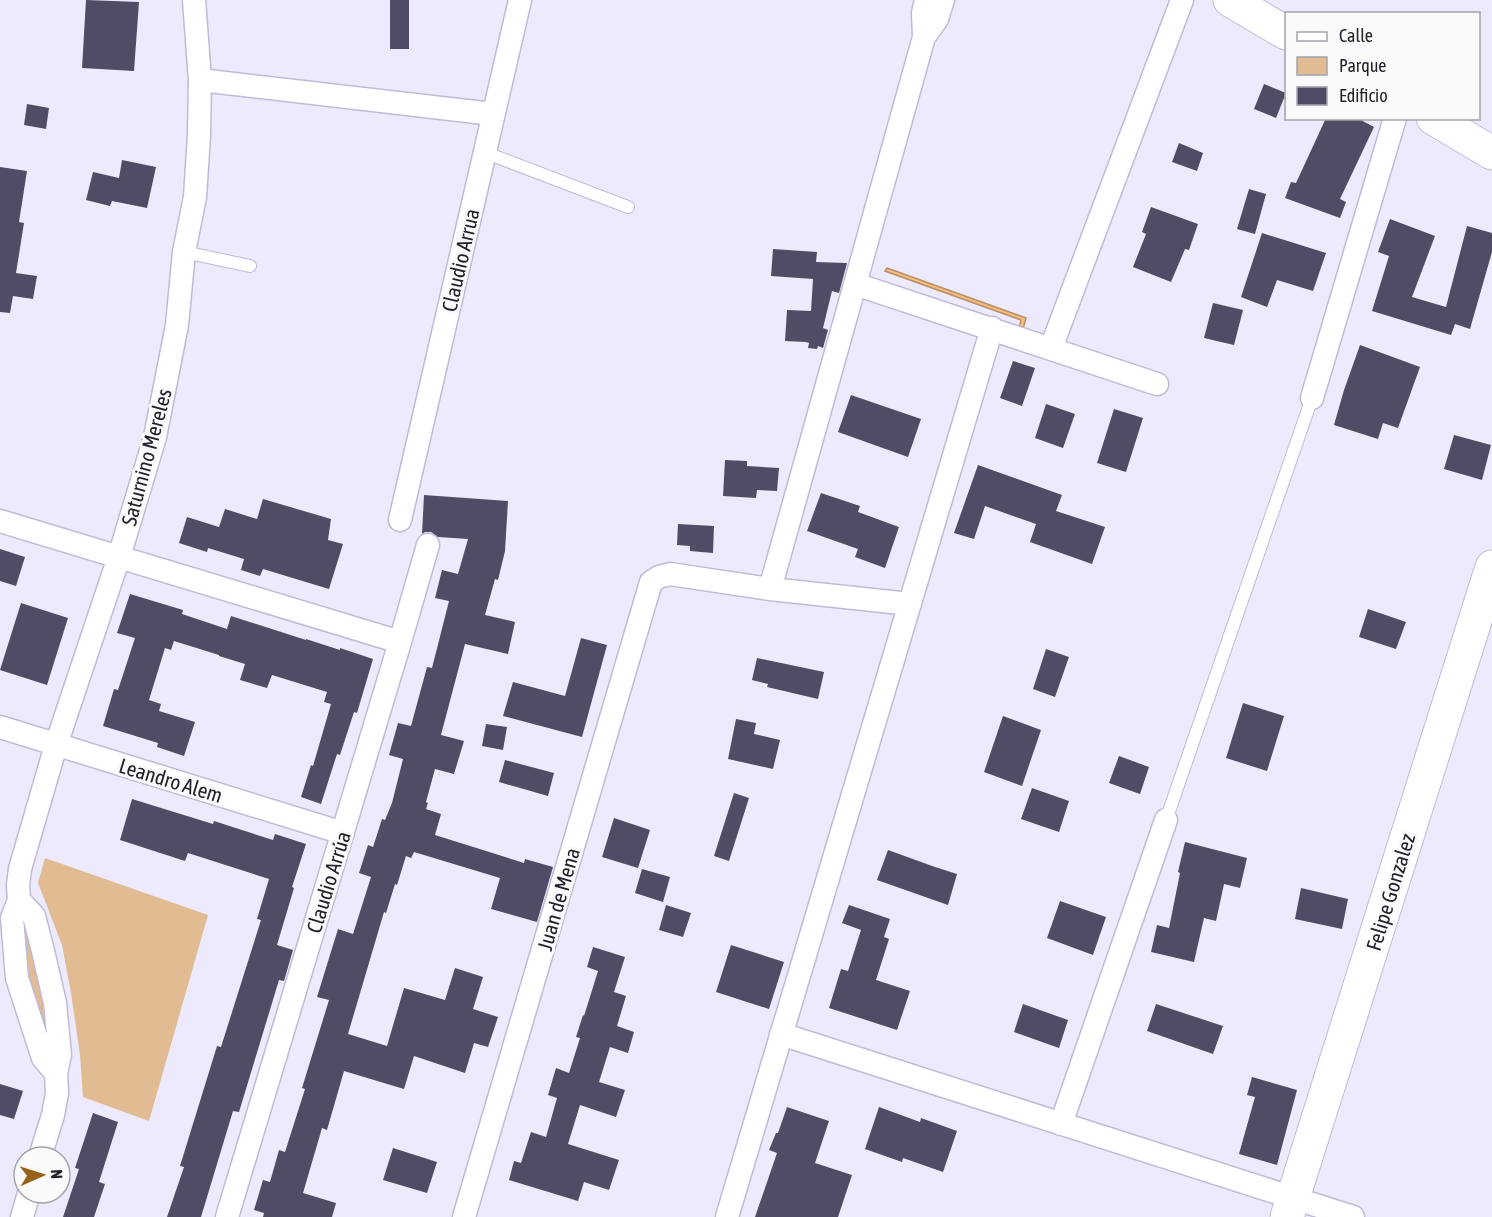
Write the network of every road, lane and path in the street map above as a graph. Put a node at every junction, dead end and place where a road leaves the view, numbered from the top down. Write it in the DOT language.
graph roads {
  1 [pos="194,0"];
  2 [pos="520,0"];
  3 [pos="926,0"];
  4 [pos="943,0"];
  5 [pos="1182,0"];
  6 [pos="1230,0"];
  7 [pos="1285,32"];
  8 [pos="924,37"];
  9 [pos="200,80"];
  10 [pos="493,114"];
  11 [pos="1394,120"];
  12 [pos="1436,120"];
  13 [pos="484,152"];
  14 [pos="1492,153"];
  15 [pos="628,207"];
  16 [pos="184,252"];
  17 [pos="250,266"];
  18 [pos="855,284"];
  19 [pos="992,328"];
  20 [pos="1051,348"];
  21 [pos="1157,384"];
  22 [pos="1312,398"];
  23 [pos="400,520"];
  24 [pos="0,521"];
  25 [pos="428,545"];
  26 [pos="119,557"];
  27 [pos="1492,567"];
  28 [pos="770,589"];
  29 [pos="910,604"];
  30 [pos="400,642"];
  31 [pos="0,726"];
  32 [pos="56,744"];
  33 [pos="1166,820"];
  34 [pos="343,833"];
  35 [pos="19,900"];
  36 [pos="781,1035"];
  37 [pos="56,1073"];
  38 [pos="1061,1124"];
  39 [pos="44,1145"];
  40 [pos="1290,1207"];
  41 [pos="227,1217"];
  42 [pos="464,1217"];
  43 [pos="727,1217"];
  44 [pos="1353,1217"];
  1 -- 9 [label="street, Saturnino Mereles"];
  2 -- 10 [label="street, Claudio Arrua"];
  3 -- 8 [label="street"];
  4 -- 8 [label="street"];
  5 -- 20 [label="street"];
  6 -- 7 [label="street"];
  8 -- 18 [label="street"];
  9 -- 10 [label="street"];
  9 -- 16 [label="street, Saturnino Mereles"];
  10 -- 13 [label="street, Claudio Arrua"];
  11 -- 22 [label="street"];
  12 -- 14 [label="street"];
  13 -- 15 [label="lane"];
  13 -- 23 [label="street, Claudio Arrua"];
  16 -- 17 [label="lane"];
  16 -- 26 [label="street, Saturnino Mereles"];
  18 -- 19 [label="street"];
  18 -- 28 [label="street"];
  19 -- 20 [label="street"];
  19 -- 29 [label="street"];
  20 -- 21 [label="street"];
  22 -- 33 [label="lane"];
  24 -- 26 [label="street"];
  25 -- 30 [label="street, Claudio Arrúa"];
  26 -- 30 [label="street"];
  26 -- 32 [label="street, Saturnino Mereles"];
  27 -- 40 [label="street, Felipe Gonzalez"];
  28 -- 29 [label="street"];
  28 -- 42 [label="street, Juan de Mena"];
  29 -- 36 [label="street"];
  30 -- 34 [label="street, Claudio Arrúa"];
  31 -- 32 [label="street, Leandro Alem"];
  32 -- 34 [label="street, Leandro Alem"];
  32 -- 35 [label="street, Saturnino Mereles"];
  33 -- 38 [label="street"];
  34 -- 41 [label="street, Claudio Arrúa"];
  35 -- 37 [label="street"];
  35 -- 37 [label="street, Saturnino Mereles"];
  36 -- 38 [label="street"];
  36 -- 43 [label="street"];
  37 -- 39 [label="street"];
  38 -- 40 [label="street"];
  40 -- 44 [label="street"];
}
